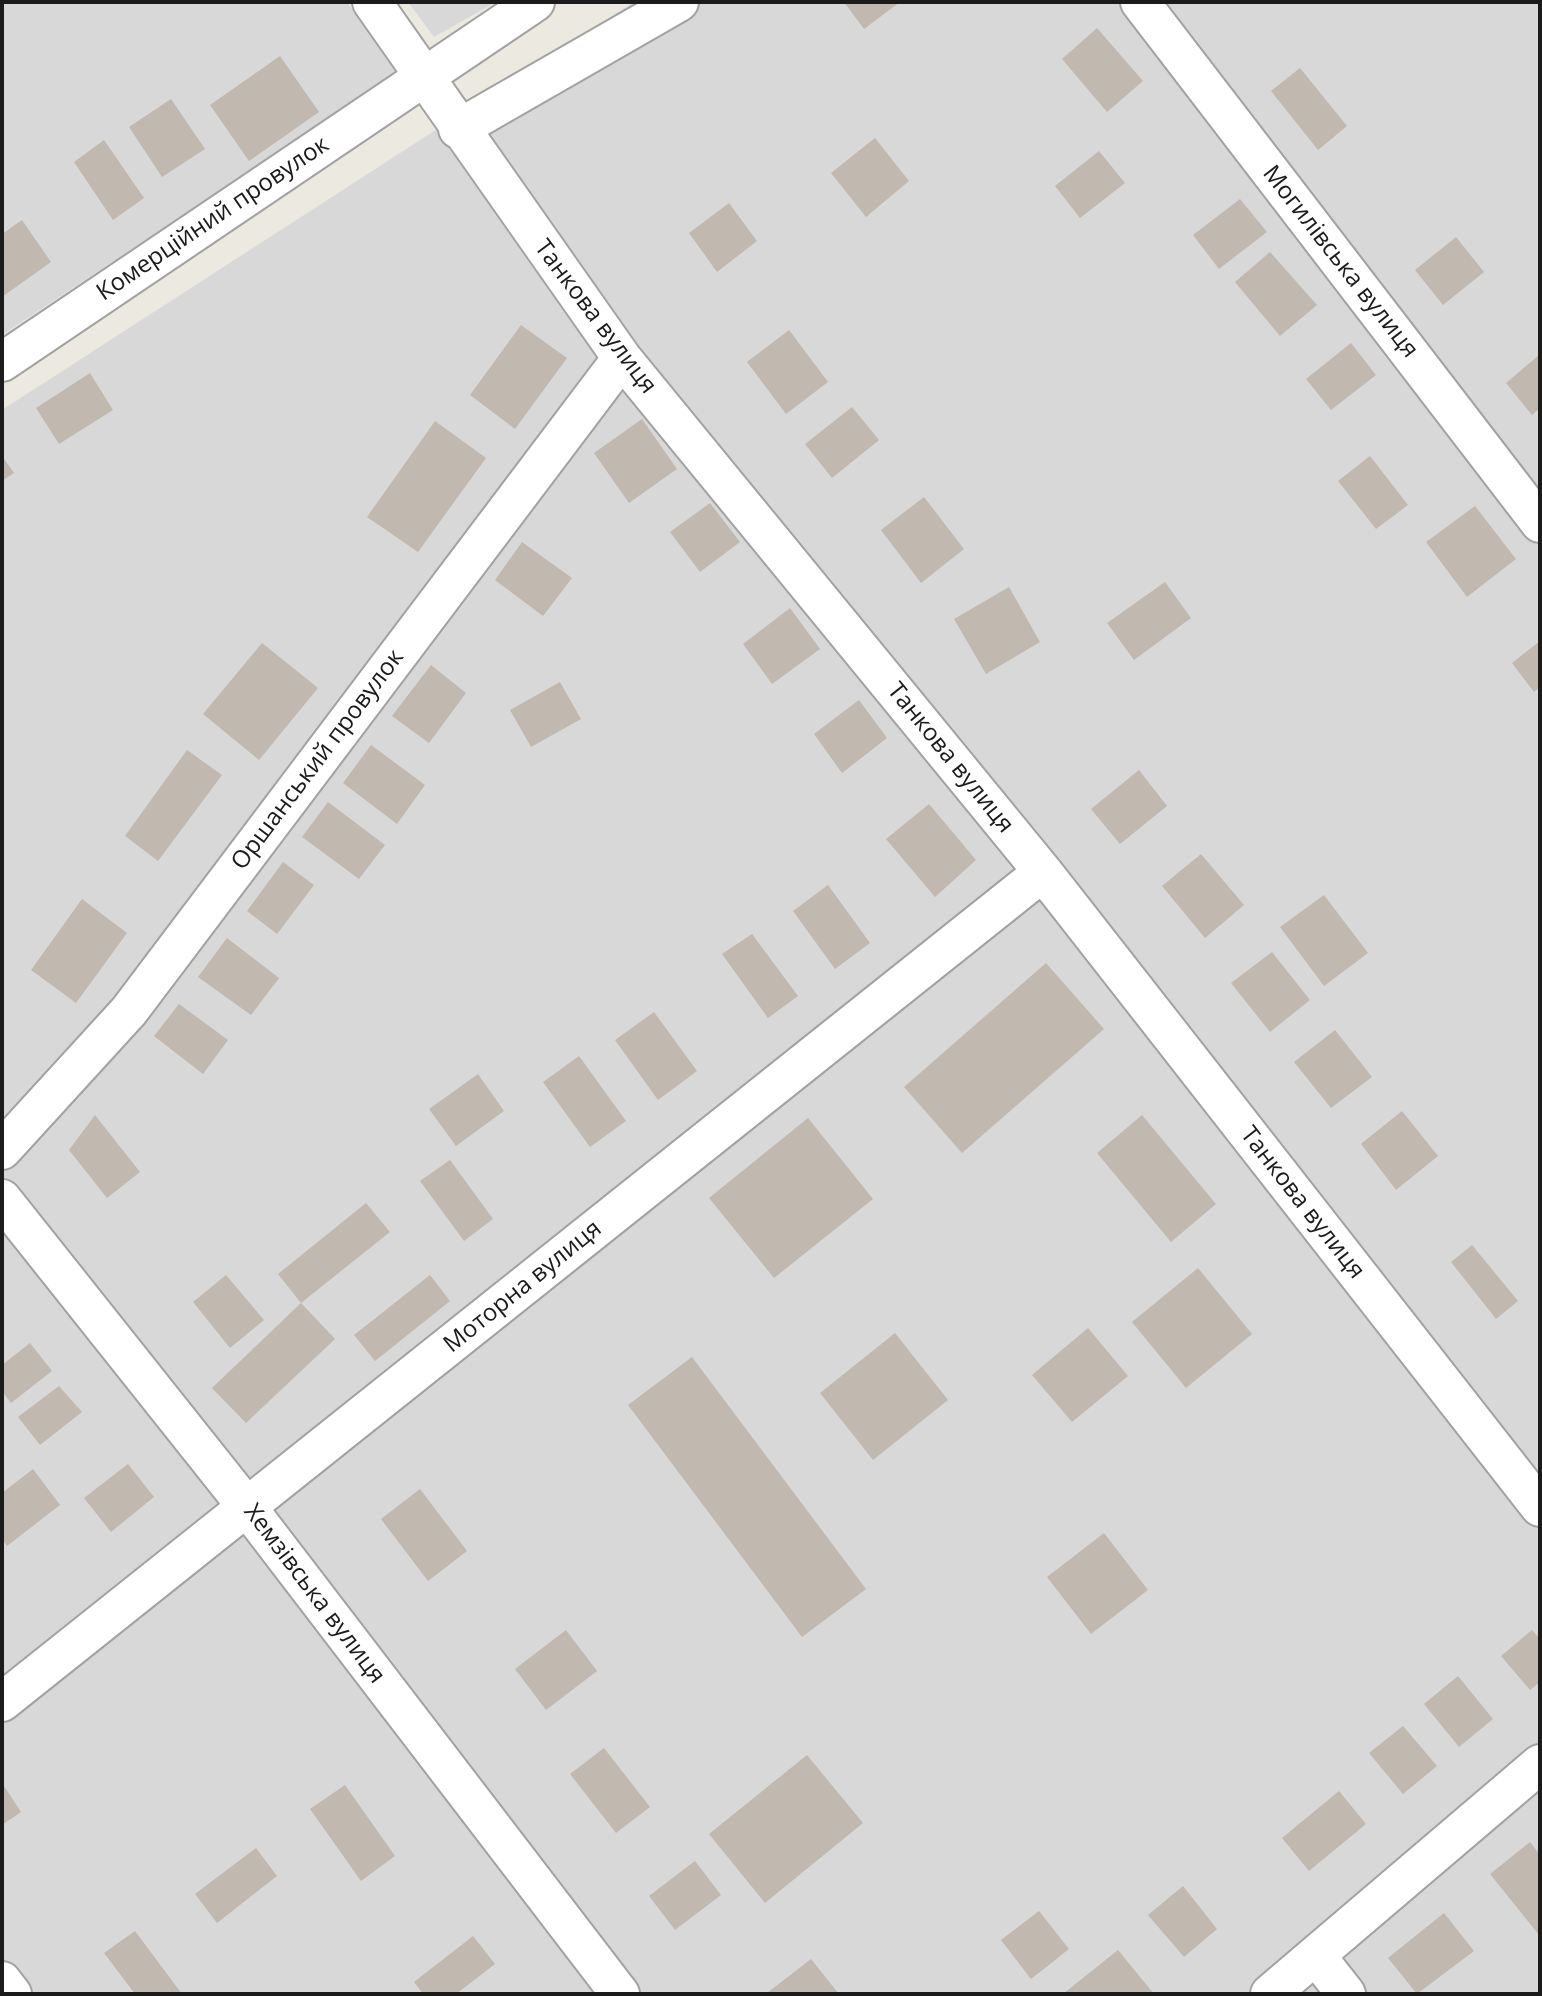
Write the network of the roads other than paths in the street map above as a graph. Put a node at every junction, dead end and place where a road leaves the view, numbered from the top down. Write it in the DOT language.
graph roads {
  1 [pos="372,2"];
  2 [pos="535,2"];
  3 [pos="679,2"];
  4 [pos="1140,2"];
  5 [pos="424,76"];
  6 [pos="458,129"];
  7 [pos="622,358"];
  8 [pos="2,362"];
  9 [pos="1540,523"];
  10 [pos="1044,872"];
  11 [pos="2,1150"];
  12 [pos="2,1199"];
  13 [pos="247,1507"];
  14 [pos="1540,1507"];
  15 [pos="2,1702"];
  16 [pos="1540,1764"];
  17 [pos="1317,1957"];
  18 [pos="2,1981"];
  19 [pos="12,1994"];
  20 [pos="620,1994"];
  21 [pos="1270,1994"];
  22 [pos="1346,1994"];
  1 -- 5 [label="street, Танкова вулиця"];
  2 -- 5 [label="street, Комерційний провулок"];
  3 -- 6 [label="street"];
  4 -- 9 [label="street, Могилівська вулиця"];
  5 -- 6 [label="street, Танкова вулиця"];
  5 -- 8 [label="street, Комерційний провулок"];
  6 -- 7 [label="street, Танкова вулиця"];
  7 -- 10 [label="street, Танкова вулиця"];
  7 -- 11 [label="street, Оршанський провулок"];
  10 -- 13 [label="street, Моторна вулиця"];
  10 -- 14 [label="street, Танкова вулиця"];
  12 -- 13 [label="street, Хемзівська вулиця"];
  13 -- 15 [label="street, Моторна вулиця"];
  13 -- 20 [label="street, Хемзівська вулиця"];
  16 -- 17 [label="street"];
  17 -- 21 [label="street"];
  17 -- 22 [label="street"];
  18 -- 19 [label="street"];
}
